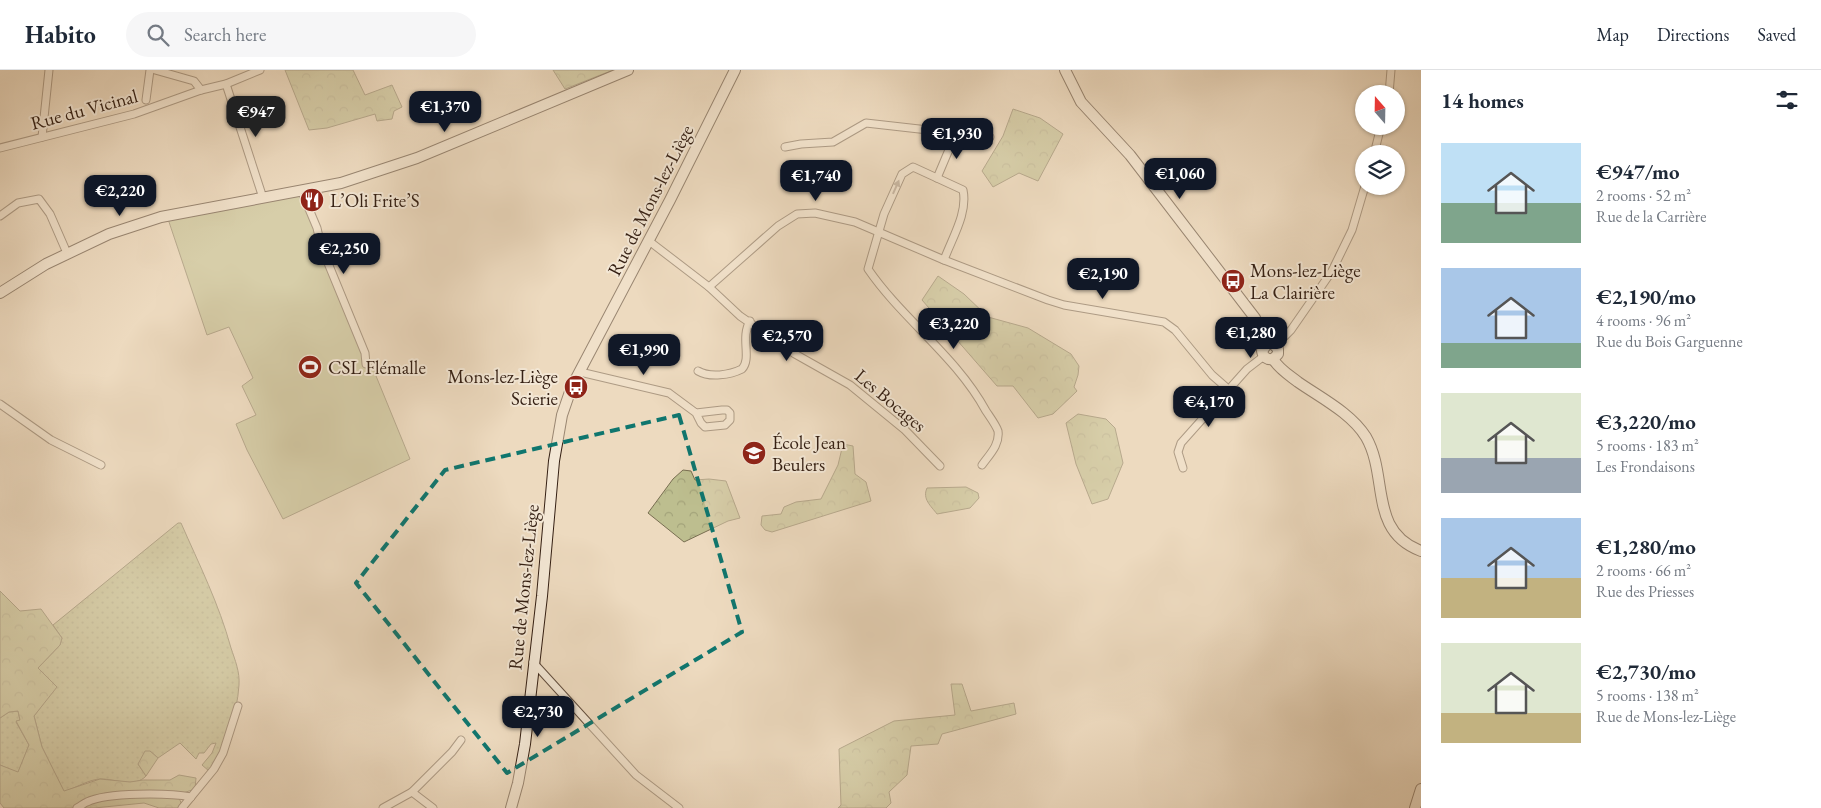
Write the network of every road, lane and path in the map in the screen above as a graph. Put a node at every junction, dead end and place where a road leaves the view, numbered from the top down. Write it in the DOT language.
graph roads {
  1 [pos="50,70"];
  2 [pos="150,70"];
  3 [pos="158,70"];
  4 [pos="260,70"];
  5 [pos="628,70"];
  6 [pos="735,70"];
  7 [pos="1065,70"];
  8 [pos="1391,70"];
  9 [pos="226,84"];
  10 [pos="1390,85"];
  11 [pos="201,90"];
  12 [pos="146,100"];
  13 [pos="956,133"];
  14 [pos="42,137"];
  15 [pos="990,137"];
  16 [pos="785,147"];
  17 [pos="0,148"];
  18 [pos="937,178"];
  19 [pos="301,190"];
  20 [pos="1363,195"];
  21 [pos="263,198"];
  22 [pos="0,216"];
  23 [pos="878,232"];
  24 [pos="649,241"];
  25 [pos="67,253"];
  26 [pos="944,260"];
  27 [pos="709,287"];
  28 [pos="0,293"];
  29 [pos="750,321"];
  30 [pos="1271,345"];
  31 [pos="1268,358"];
  32 [pos="366,364"];
  33 [pos="698,371"];
  34 [pos="580,372"];
  35 [pos="1228,389"];
  36 [pos="0,404"];
  37 [pos="696,413"];
  38 [pos="101,465"];
  39 [pos="982,465"];
  40 [pos="940,466"];
  41 [pos="1183,468"];
  42 [pos="1421,551"];
  43 [pos="533,662"];
  44 [pos="238,706"];
  45 [pos="461,740"];
  46 [pos="1421,789"];
  47 [pos="412,792"];
  48 [pos="190,797"];
  49 [pos="77,808"];
  50 [pos="182,808"];
  51 [pos="383,808"];
  52 [pos="433,808"];
  53 [pos="511,808"];
  54 [pos="678,808"];
  55 [pos="1415,808"];
  1 -- 14 [label="street"];
  2 -- 12 [label="street, Rue du Vicinal"];
  3 -- 11 [label="street"];
  4 -- 9 [label="street, Rue du Vicinal"];
  5 -- 19 [label="street"];
  6 -- 24 [label="street, Rue de Mons-lez-Liège"];
  7 -- 30 [label="street"];
  8 -- 10 [label="street"];
  9 -- 11 [label="street, Rue du Vicinal"];
  9 -- 21 [label="street"];
  11 -- 14 [label="street, Rue du Vicinal"];
  13 -- 15 [label="street"];
  13 -- 16 [label="street"];
  13 -- 18 [label="street"];
  14 -- 17 [label="street, Rue du Vicinal"];
  23 -- 18 [label="street, one-way"];
  18 -- 26 [label="street"];
  19 -- 21 [label="street"];
  19 -- 32 [label="street"];
  20 -- 30 [label="street"];
  21 -- 25 [label="street"];
  22 -- 25 [label="street"];
  23 -- 26 [label="street"];
  23 -- 27 [label="street"];
  23 -- 39 [label="street"];
  24 -- 27 [label="street, Les Bocages"];
  24 -- 34 [label="street, Rue de Mons-lez-Liège"];
  25 -- 28 [label="street"];
  26 -- 35 [label="street"];
  27 -- 29 [label="street, Les Bocages"];
  29 -- 33 [label="street"];
  29 -- 40 [label="street, Les Bocages"];
  30 -- 31 [label="street"];
  31 -- 35 [label="street"];
  31 -- 42 [label="street"];
  34 -- 37 [label="street"];
  34 -- 43 [label="street, Rue de Mons-lez-Liège"];
  35 -- 41 [label="street"];
  36 -- 38 [label="street"];
  37 -- 37 [label="street"];
  43 -- 53 [label="street, Rue de Mons-lez-Liège"];
  43 -- 54 [label="street"];
  44 -- 48 [label="street"];
  45 -- 47 [label="street"];
  46 -- 55 [label="street"];
  47 -- 51 [label="street"];
  47 -- 52 [label="street"];
  48 -- 49 [label="street"];
  48 -- 50 [label="street"];
}
